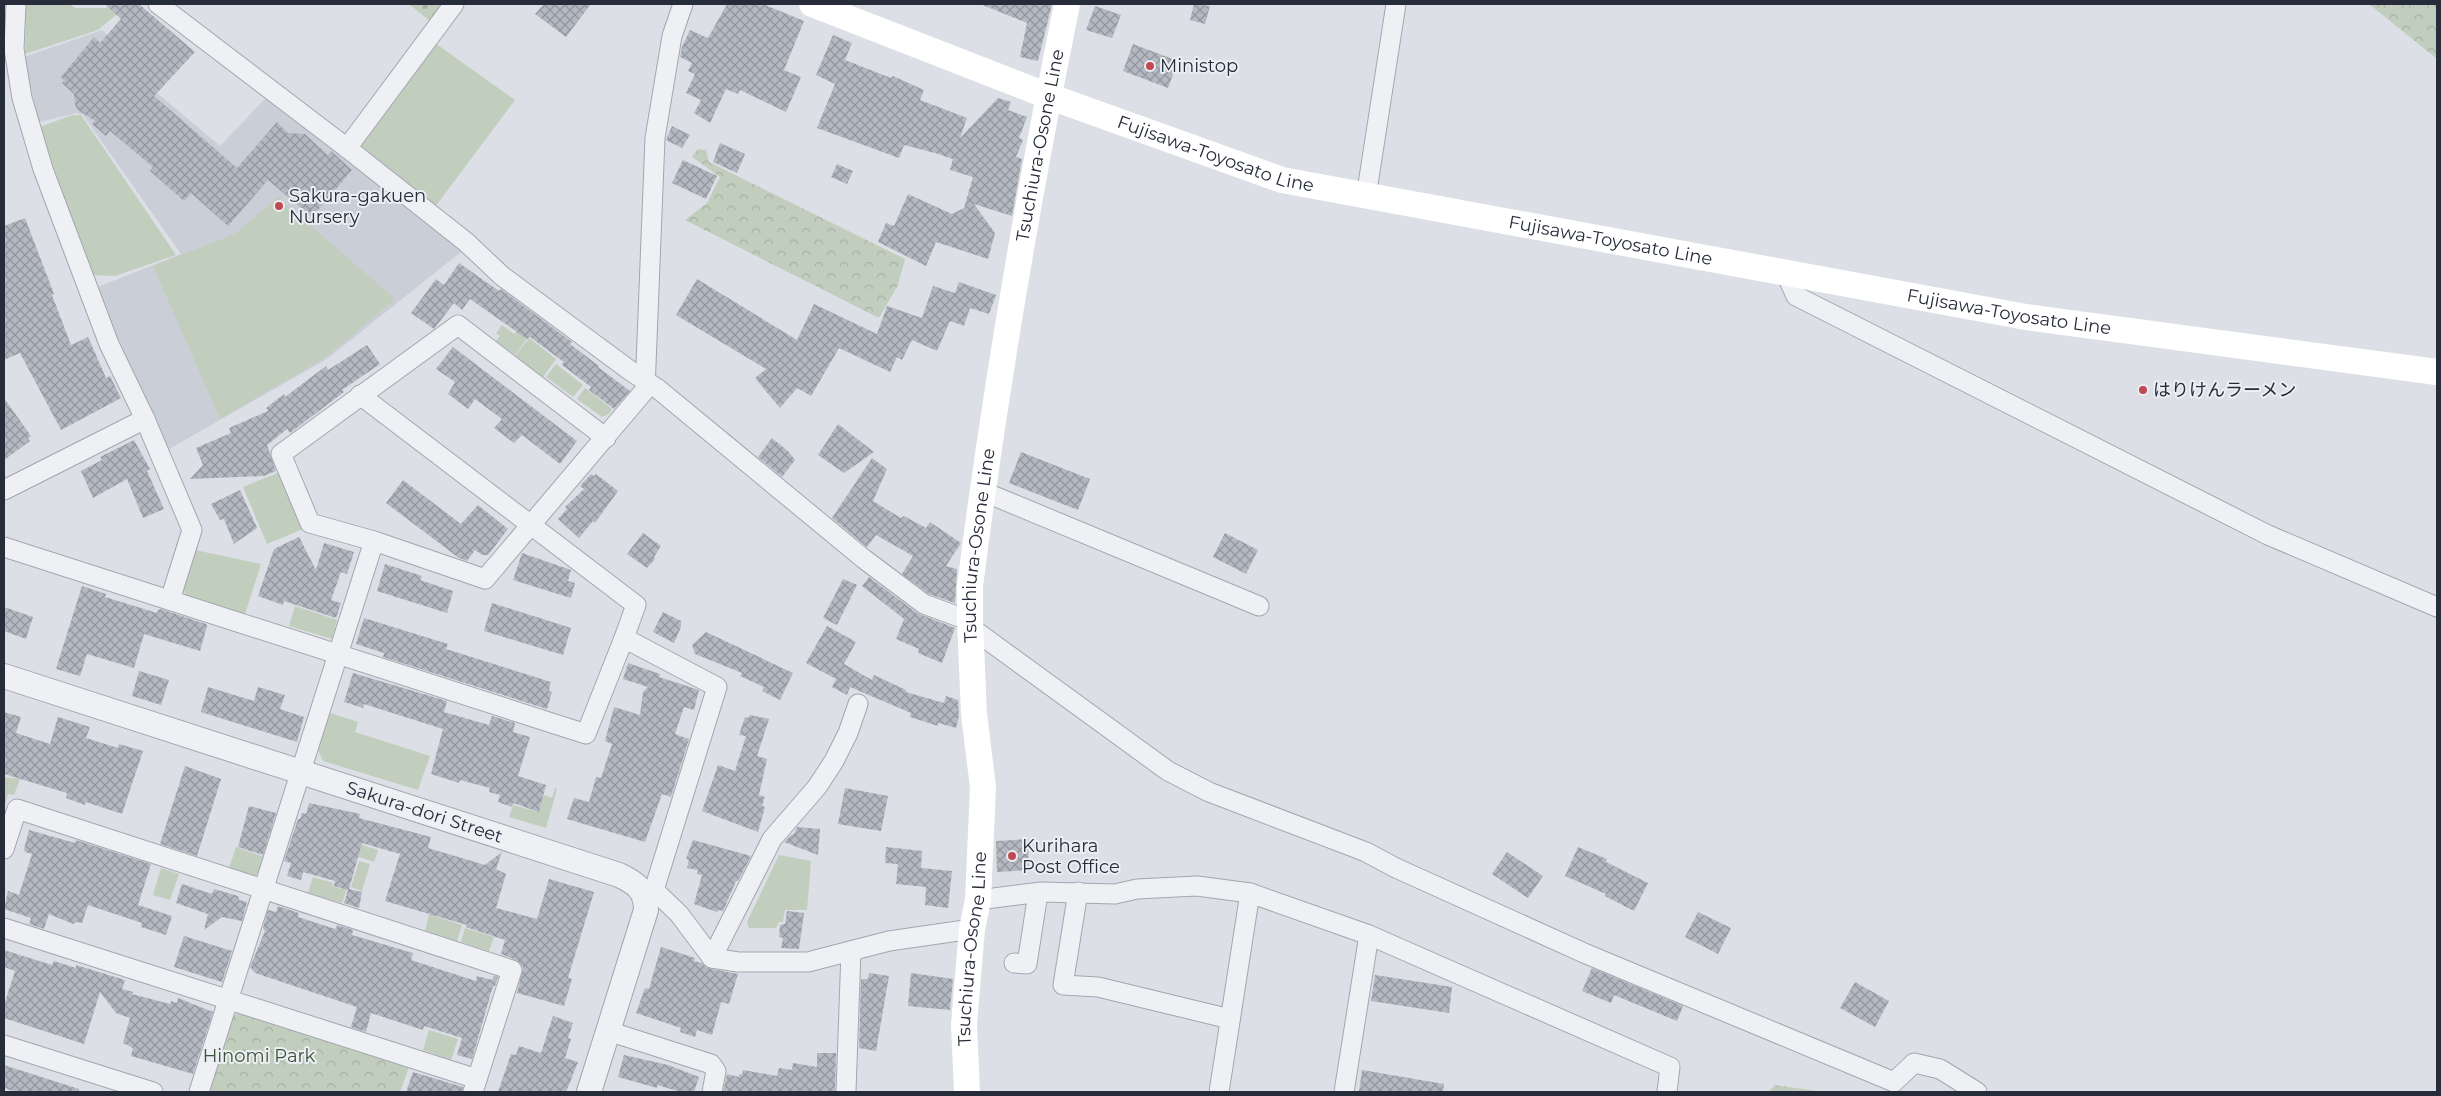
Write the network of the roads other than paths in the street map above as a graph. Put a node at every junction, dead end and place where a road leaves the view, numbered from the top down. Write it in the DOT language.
graph roads {
  1 [pos="16,4"];
  2 [pos="158,4"];
  3 [pos="454,4"];
  4 [pos="683,4"];
  5 [pos="812,4"];
  6 [pos="1067,4"];
  7 [pos="1396,4"];
  8 [pos="1048,96"];
  9 [pos="347,148"];
  10 [pos="1366,197"];
  11 [pos="1786,274"];
  12 [pos="2437,372"];
  13 [pos="646,381"];
  14 [pos="360,395"];
  15 [pos="145,418"];
  16 [pos="606,438"];
  17 [pos="4,490"];
  18 [pos="982,491"];
  19 [pos="532,526"];
  20 [pos="374,541"];
  21 [pos="4,547"];
  22 [pos="170,600"];
  23 [pos="1259,606"];
  24 [pos="2437,607"];
  25 [pos="970,624"];
  26 [pos="624,638"];
  27 [pos="339,654"];
  28 [pos="4,676"];
  29 [pos="858,704"];
  30 [pos="302,772"];
  31 [pos="4,849"];
  32 [pos="264,890"];
  33 [pos="649,892"];
  34 [pos="1078,892"];
  35 [pos="1038,893"];
  36 [pos="1250,893"];
  37 [pos="978,900"];
  38 [pos="4,928"];
  39 [pos="972,930"];
  40 [pos="1369,935"];
  41 [pos="851,951"];
  42 [pos="712,958"];
  43 [pos="1014,963"];
  44 [pos="228,1000"];
  45 [pos="1230,1019"];
  46 [pos="608,1031"];
  47 [pos="4,1045"];
  48 [pos="475,1086"];
  49 [pos="153,1092"];
  50 [pos="199,1092"];
  51 [pos="589,1092"];
  52 [pos="712,1092"];
  53 [pos="846,1092"];
  54 [pos="966,1092"];
  55 [pos="1219,1092"];
  56 [pos="1344,1092"];
  57 [pos="1667,1092"];
  58 [pos="1977,1092"];
  1 -- 15 [label="street"];
  2 -- 9 [label="street"];
  3 -- 9 [label="street"];
  4 -- 13 [label="street"];
  5 -- 8 [label="main road, Fujisawa-Toyosato Line"];
  6 -- 8 [label="main road, Tsuchiura-Osone Line"];
  7 -- 10 [label="street"];
  8 -- 10 [label="main road, Fujisawa-Toyosato Line"];
  8 -- 18 [label="main road, Tsuchiura-Osone Line"];
  9 -- 13 [label="street"];
  10 -- 11 [label="main road, Fujisawa-Toyosato Line"];
  11 -- 12 [label="main road, Fujisawa-Toyosato Line"];
  11 -- 24 [label="street"];
  13 -- 16 [label="street"];
  13 -- 25 [label="street"];
  14 -- 16 [label="street"];
  14 -- 19 [label="street"];
  14 -- 20 [label="street"];
  15 -- 17 [label="street"];
  15 -- 22 [label="street"];
  16 -- 19 [label="street"];
  18 -- 23 [label="street"];
  18 -- 25 [label="main road, Tsuchiura-Osone Line"];
  19 -- 20 [label="street"];
  19 -- 26 [label="street"];
  20 -- 27 [label="street"];
  21 -- 22 [label="street"];
  22 -- 27 [label="street"];
  25 -- 37 [label="main road, Tsuchiura-Osone Line"];
  25 -- 58 [label="street"];
  26 -- 27 [label="street"];
  26 -- 33 [label="street"];
  27 -- 30 [label="street"];
  28 -- 30 [label="street, Sakura-dori Street"];
  29 -- 42 [label="street"];
  30 -- 32 [label="street"];
  30 -- 33 [label="street, Sakura-dori Street"];
  31 -- 32 [label="street"];
  32 -- 44 [label="street"];
  32 -- 48 [label="street"];
  33 -- 42 [label="street"];
  33 -- 46 [label="street"];
  34 -- 35 [label="street"];
  34 -- 36 [label="street"];
  34 -- 45 [label="street"];
  35 -- 37 [label="street"];
  35 -- 43 [label="street"];
  36 -- 40 [label="street"];
  36 -- 45 [label="street"];
  37 -- 39 [label="main road, Tsuchiura-Osone Line"];
  38 -- 44 [label="street"];
  39 -- 41 [label="street"];
  39 -- 54 [label="main road, Tsuchiura-Osone Line"];
  40 -- 56 [label="street"];
  40 -- 57 [label="street"];
  41 -- 42 [label="street"];
  41 -- 53 [label="street"];
  44 -- 48 [label="street"];
  44 -- 50 [label="street"];
  45 -- 55 [label="street"];
  46 -- 51 [label="street"];
  46 -- 52 [label="street"];
  47 -- 49 [label="street"];
}
